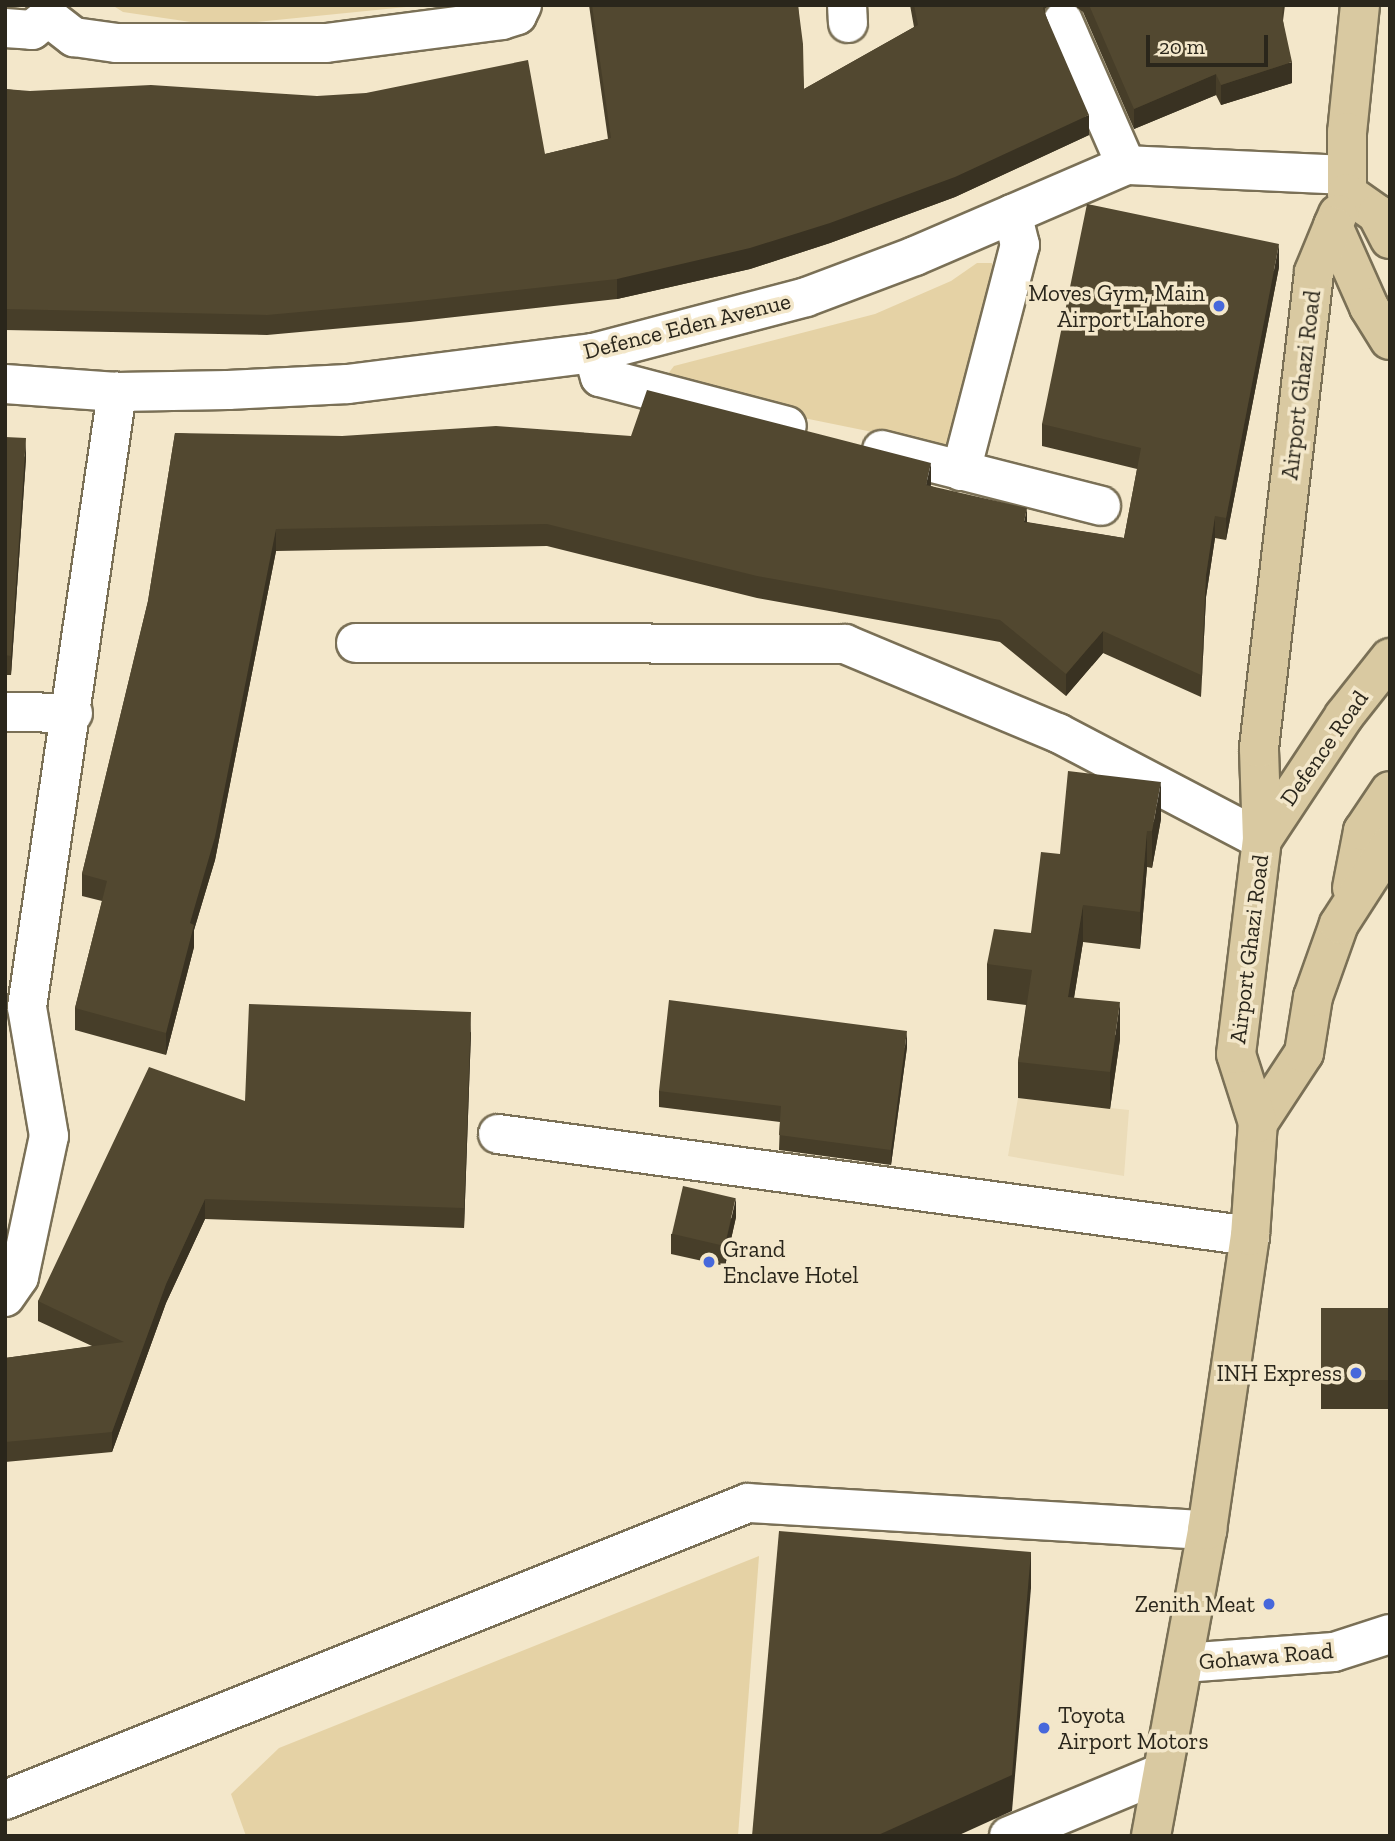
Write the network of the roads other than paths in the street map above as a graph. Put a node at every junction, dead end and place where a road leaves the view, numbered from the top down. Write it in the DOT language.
graph roads {
  1 [pos="522,5"];
  2 [pos="1360,5"];
  3 [pos="51,11"];
  4 [pos="1063,21"];
  5 [pos="5,28"];
  6 [pos="1126,165"];
  7 [pos="1342,198"];
  8 [pos="1012,214"];
  9 [pos="1390,239"];
  10 [pos="1390,340"];
  11 [pos="593,353"];
  12 [pos="5,384"];
  13 [pos="117,392"];
  14 [pos="961,471"];
  15 [pos="1101,506"];
  16 [pos="356,643"];
  17 [pos="1390,658"];
  18 [pos="5,712"];
  19 [pos="73,713"];
  20 [pos="1390,791"];
  21 [pos="1262,840"];
  22 [pos="1390,845"];
  23 [pos="1348,906"];
  24 [pos="16,1006"];
  25 [pos="1258,1123"];
  26 [pos="498,1134"];
  27 [pos="1250,1236"];
  28 [pos="5,1297"];
  29 [pos="1207,1530"];
  30 [pos="1390,1634"];
  31 [pos="1183,1663"];
  32 [pos="1159,1774"];
  33 [pos="5,1800"];
  34 [pos="1009,1836"];
  35 [pos="1151,1836"];
  1 -- 3 [label="street"];
  2 -- 7 [label="main road"];
  3 -- 5 [label="street"];
  4 -- 6 [label="street"];
  6 -- 7 [label="street, Defence Eden Avenue"];
  6 -- 8 [label="street, Defence Eden Avenue"];
  7 -- 9 [label="main road"];
  7 -- 10 [label="main road"];
  7 -- 21 [label="main road, Airport Ghazi Road"];
  8 -- 11 [label="street, Defence Eden Avenue"];
  8 -- 14 [label="street"];
  11 -- 13 [label="street, Defence Eden Avenue"];
  11 -- 14 [label="street"];
  12 -- 13 [label="street, Defence Eden Avenue"];
  13 -- 19 [label="street"];
  14 -- 15 [label="street"];
  16 -- 21 [label="street"];
  17 -- 21 [label="main road, Defence Road"];
  18 -- 19 [label="street"];
  19 -- 24 [label="street"];
  20 -- 23 [label="main road"];
  21 -- 25 [label="main road, Airport Ghazi Road"];
  22 -- 23 [label="main road"];
  23 -- 25 [label="main road"];
  24 -- 28 [label="street"];
  25 -- 27 [label="main road, Airport Ghazi Road"];
  26 -- 27 [label="street"];
  27 -- 29 [label="main road, Airport Ghazi Road"];
  29 -- 31 [label="main road, Airport Ghazi Road"];
  29 -- 33 [label="street"];
  30 -- 31 [label="street, Gohawa Road"];
  31 -- 32 [label="main road, Airport Ghazi Road"];
  32 -- 34 [label="street"];
  32 -- 35 [label="main road, Airport Ghazi Road"];
}
